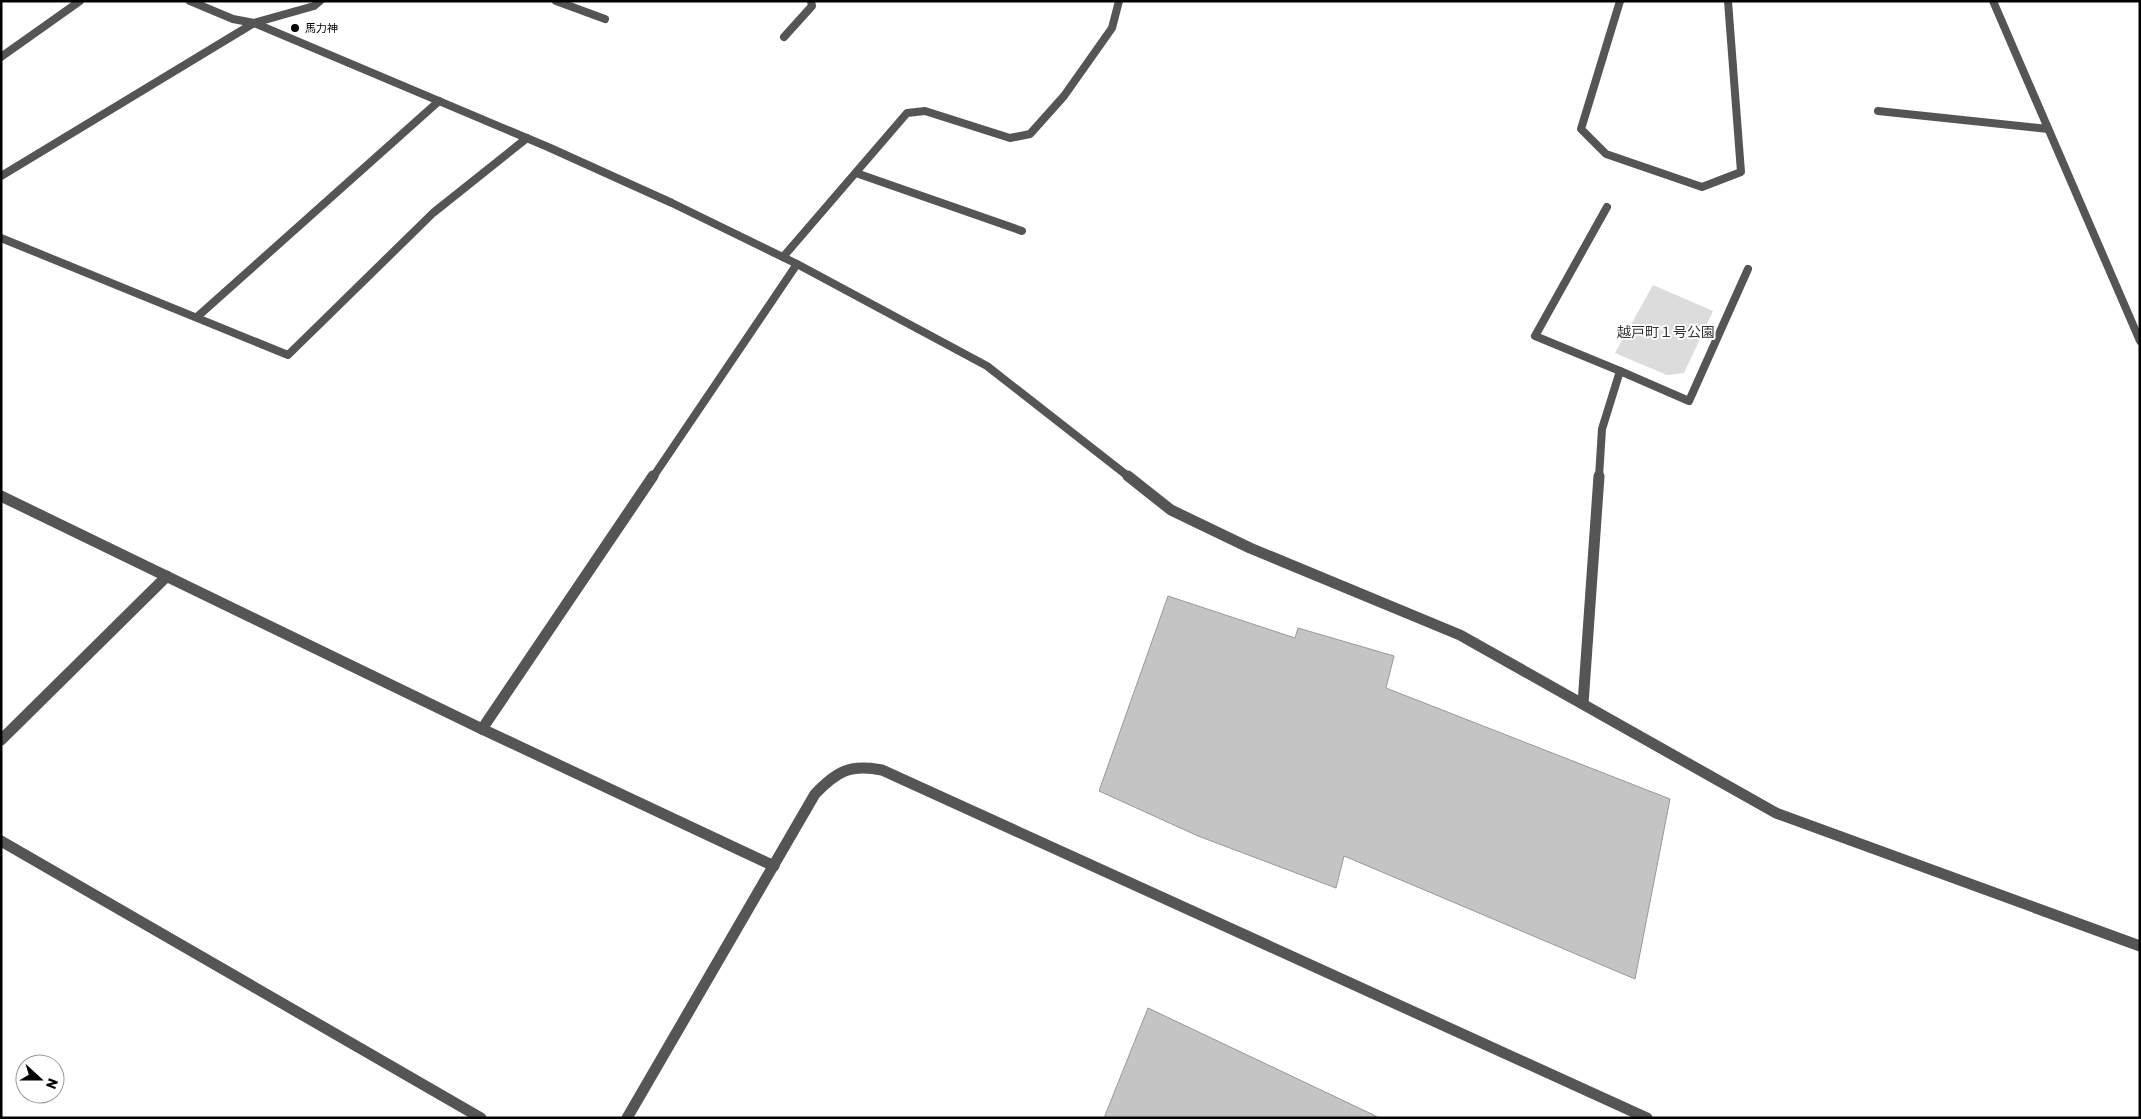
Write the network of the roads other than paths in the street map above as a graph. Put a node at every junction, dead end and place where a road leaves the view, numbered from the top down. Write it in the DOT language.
graph roads {
  1 [pos="80,1"];
  2 [pos="190,1"];
  3 [pos="320,1"];
  4 [pos="556,1"];
  5 [pos="811,1"];
  6 [pos="1119,1"];
  7 [pos="1620,1"];
  8 [pos="1728,1"];
  9 [pos="1993,1"];
  10 [pos="604,19"];
  11 [pos="254,23"];
  12 [pos="784,37"];
  13 [pos="1,56"];
  14 [pos="439,101"];
  15 [pos="1878,111"];
  16 [pos="2048,128"];
  17 [pos="527,138"];
  18 [pos="856,173"];
  19 [pos="1,176"];
  20 [pos="1607,208"];
  21 [pos="1022,231"];
  22 [pos="1,238"];
  23 [pos="783,258"];
  24 [pos="797,264"];
  25 [pos="1748,269"];
  26 [pos="197,317"];
  27 [pos="2140,342"];
  28 [pos="1620,371"];
  29 [pos="1,496"];
  30 [pos="167,576"];
  31 [pos="1583,704"];
  32 [pos="482,730"];
  33 [pos="1,740"];
  34 [pos="1,841"];
  35 [pos="774,866"];
  36 [pos="2140,946"];
  37 [pos="481,1118"];
  38 [pos="627,1118"];
  39 [pos="1647,1118"];
  1 -- 13 [label="street"];
  2 -- 11 [label="street"];
  3 -- 11 [label="street"];
  4 -- 10 [label="street"];
  5 -- 12 [label="street"];
  6 -- 18 [label="street"];
  7 -- 8 [label="street"];
  9 -- 16 [label="street"];
  11 -- 14 [label="street"];
  11 -- 19 [label="street"];
  14 -- 17 [label="street"];
  14 -- 26 [label="street"];
  15 -- 16 [label="street"];
  16 -- 27 [label="street"];
  17 -- 23 [label="street"];
  17 -- 26 [label="street"];
  18 -- 21 [label="street"];
  18 -- 23 [label="street"];
  20 -- 28 [label="street"];
  22 -- 26 [label="street"];
  23 -- 24 [label="street"];
  24 -- 31 [label="street"];
  24 -- 32 [label="street"];
  25 -- 28 [label="street"];
  28 -- 31 [label="street"];
  29 -- 30 [label="street"];
  30 -- 32 [label="street"];
  30 -- 33 [label="street"];
  31 -- 36 [label="street"];
  32 -- 35 [label="street"];
  34 -- 37 [label="street"];
  35 -- 38 [label="street"];
  35 -- 39 [label="street"];
}
